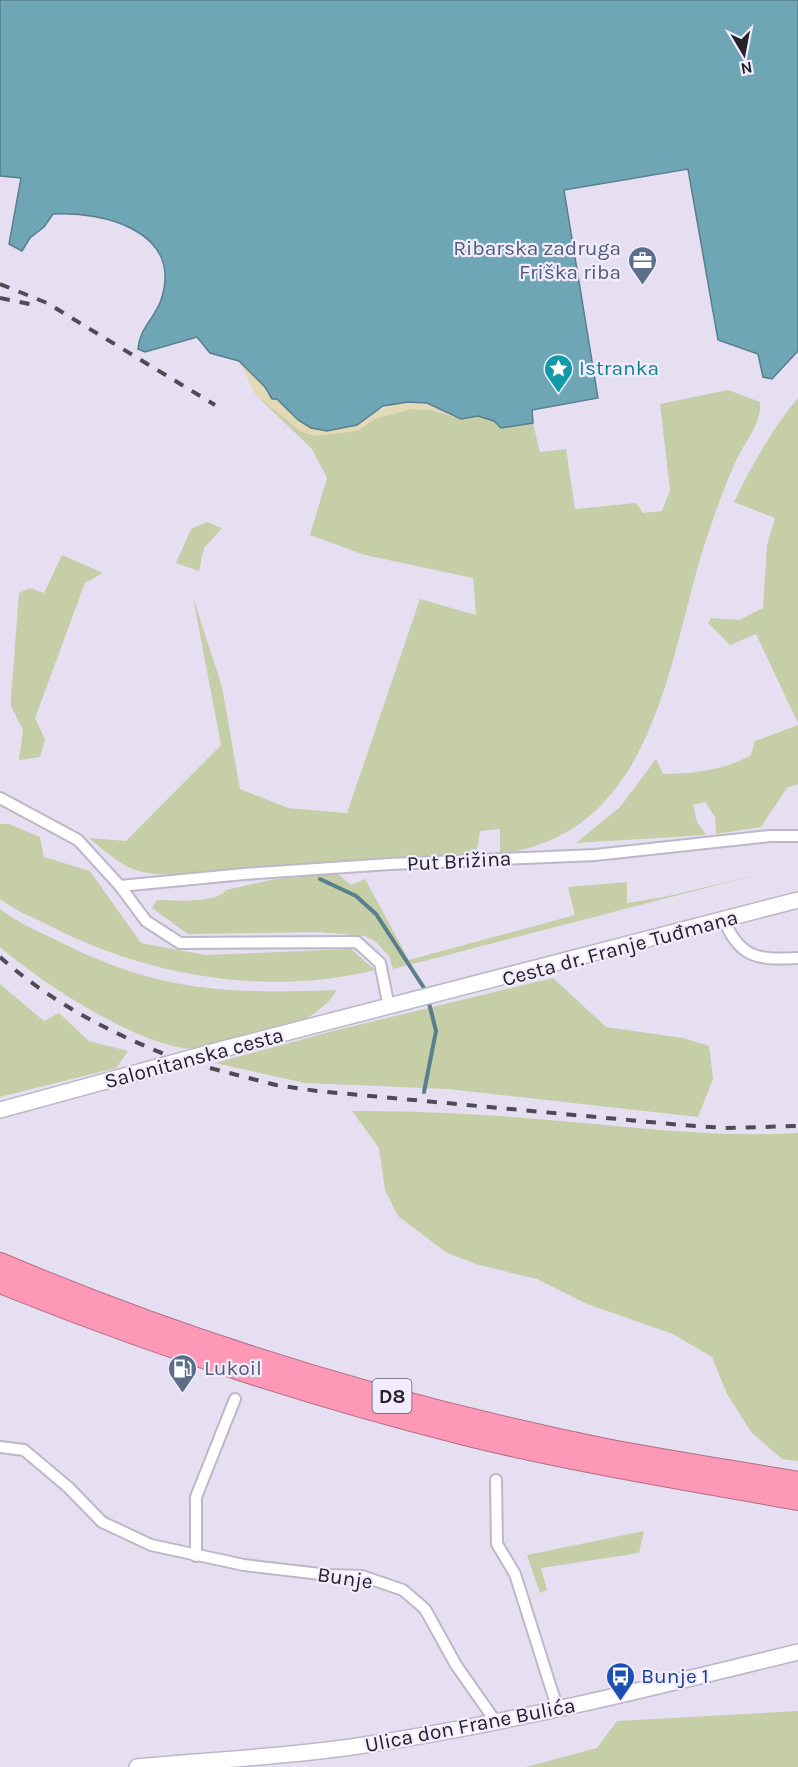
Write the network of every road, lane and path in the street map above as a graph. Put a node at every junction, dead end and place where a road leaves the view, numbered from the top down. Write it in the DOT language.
graph roads {
  1 [pos="0,798"];
  2 [pos="798,836"];
  3 [pos="120,886"];
  4 [pos="798,900"];
  5 [pos="724,920"];
  6 [pos="798,958"];
  7 [pos="412,1001"];
  8 [pos="389,1007"];
  9 [pos="0,1110"];
  10 [pos="0,1263"];
  11 [pos="0,1283"];
  12 [pos="235,1399"];
  13 [pos="0,1447"];
  14 [pos="496,1480"];
  15 [pos="798,1482"];
  16 [pos="798,1500"];
  17 [pos="196,1556"];
  18 [pos="798,1652"];
  19 [pos="558,1710"];
  20 [pos="496,1722"];
  21 [pos="137,1767"];
  1 -- 3 [label="street"];
  2 -- 3 [label="street, Put Brižina"];
  3 -- 8 [label="street"];
  4 -- 5 [label="main road, Cesta dr. Franje Tuđmana"];
  5 -- 6 [label="street"];
  5 -- 7 [label="main road, Cesta dr. Franje Tuđmana"];
  7 -- 8 [label="main road, Salonitanska cesta"];
  8 -- 9 [label="main road, Salonitanska cesta"];
  10 -- 15 [label="highway, D8"];
  11 -- 16 [label="highway, D8"];
  12 -- 17 [label="street"];
  13 -- 17 [label="street, Bunje"];
  14 -- 19 [label="street"];
  17 -- 20 [label="street, Bunje"];
  18 -- 19 [label="main road, Ulica don Frane Bulića"];
  19 -- 20 [label="main road, Ulica don Frane Bulića"];
  20 -- 21 [label="main road, Ulica don Frane Bulića"];
}
